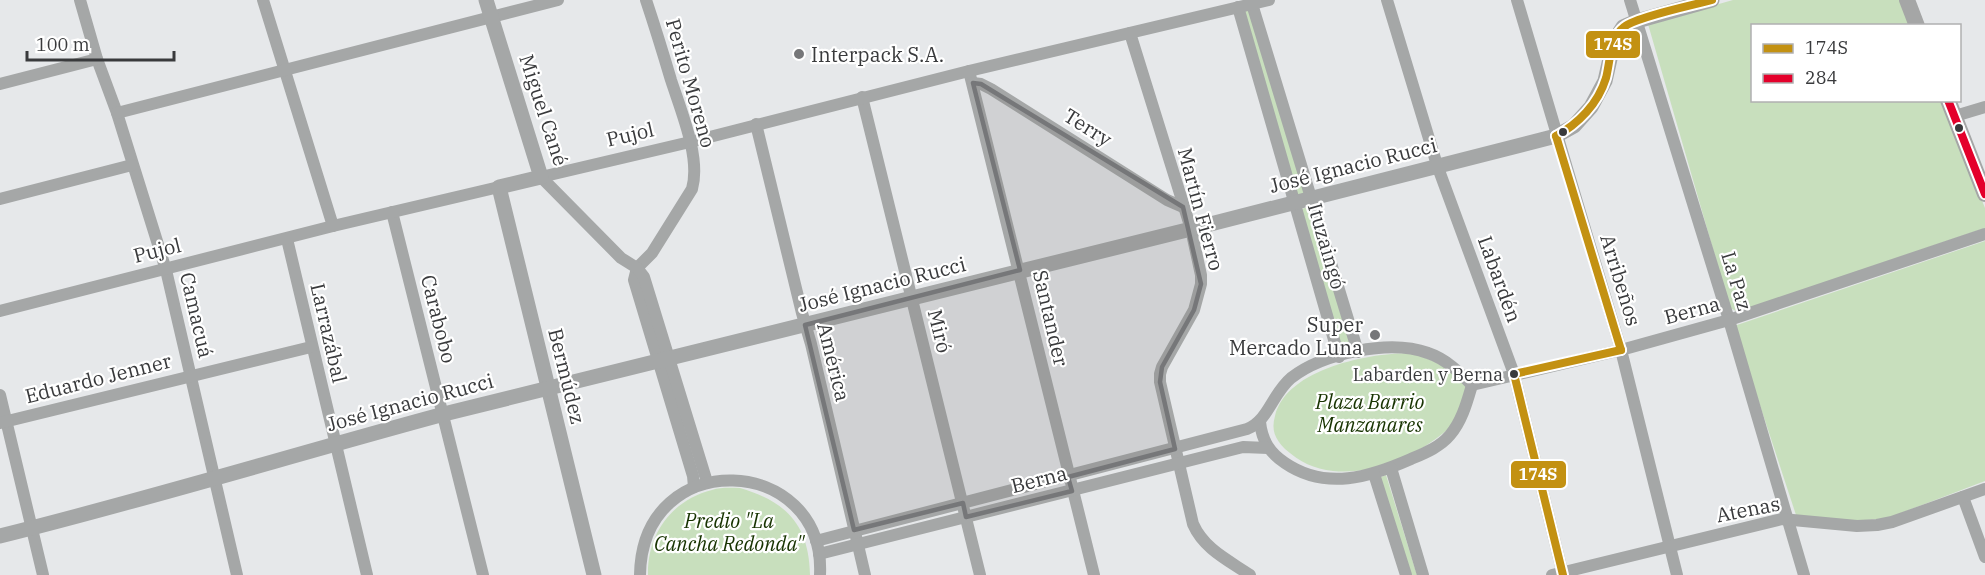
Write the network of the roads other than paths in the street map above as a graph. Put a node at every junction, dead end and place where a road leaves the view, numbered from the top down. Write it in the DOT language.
graph roads {
  1 [pos="80,0"];
  2 [pos="263,0"];
  3 [pos="486,0"];
  4 [pos="558,0"];
  5 [pos="646,0"];
  6 [pos="1269,0"];
  7 [pos="1388,0"];
  8 [pos="1517,0"];
  9 [pos="1630,0"];
  10 [pos="1712,0"];
  11 [pos="1907,0"];
  12 [pos="1252,4"];
  13 [pos="1238,7"];
  14 [pos="492,18"];
  15 [pos="1636,21"];
  16 [pos="1916,24"];
  17 [pos="1130,33"];
  18 [pos="97,59"];
  19 [pos="285,68"];
  20 [pos="969,71"];
  21 [pos="973,83"];
  22 [pos="0,84"];
  23 [pos="862,97"];
  24 [pos="1985,107"];
  25 [pos="1951,108"];
  26 [pos="117,112"];
  27 [pos="756,124"];
  28 [pos="1556,136"];
  29 [pos="690,142"];
  30 [pos="132,165"];
  31 [pos="1437,165"];
  32 [pos="541,177"];
  33 [pos="499,187"];
  34 [pos="1985,194"];
  35 [pos="1311,198"];
  36 [pos="0,199"];
  37 [pos="1294,202"];
  38 [pos="1183,207"];
  39 [pos="392,212"];
  40 [pos="333,226"];
  41 [pos="1191,229"];
  42 [pos="1985,234"];
  43 [pos="287,239"];
  44 [pos="637,268"];
  45 [pos="166,270"];
  46 [pos="1020,270"];
  47 [pos="912,298"];
  48 [pos="0,311"];
  49 [pos="1729,320"];
  50 [pos="805,325"];
  51 [pos="311,347"];
  52 [pos="1621,350"];
  53 [pos="1358,352"];
  54 [pos="1338,357"];
  55 [pos="665,359"];
  56 [pos="1514,374"];
  57 [pos="190,376"];
  58 [pos="1472,385"];
  59 [pos="548,389"];
  60 [pos="0,395"];
  61 [pos="444,414"];
  62 [pos="3,422"];
  63 [pos="1260,422"];
  64 [pos="335,443"];
  65 [pos="1268,448"];
  66 [pos="1175,449"];
  67 [pos="1179,464"];
  68 [pos="1391,468"];
  69 [pos="1374,474"];
  70 [pos="1068,477"];
  71 [pos="214,480"];
  72 [pos="707,482"];
  73 [pos="694,487"];
  74 [pos="1985,489"];
  75 [pos="1072,491"];
  76 [pos="1964,497"];
  77 [pos="963,503"];
  78 [pos="966,517"];
  79 [pos="1787,519"];
  80 [pos="32,528"];
  81 [pos="854,530"];
  82 [pos="0,536"];
  83 [pos="816,541"];
  84 [pos="858,544"];
  85 [pos="1670,545"];
  86 [pos="819,554"];
  87 [pos="1985,557"];
  88 [pos="1559,574"];
  89 [pos="44,575"];
  90 [pos="237,575"];
  91 [pos="367,575"];
  92 [pos="483,575"];
  93 [pos="594,575"];
  94 [pos="639,575"];
  95 [pos="820,575"];
  96 [pos="865,575"];
  97 [pos="980,575"];
  98 [pos="1094,575"];
  99 [pos="1250,575"];
  100 [pos="1406,575"];
  101 [pos="1423,575"];
  102 [pos="1677,575"];
  103 [pos="1804,575"];
  1 -- 18 [label="street, Camacuá"];
  2 -- 19 [label="street"];
  3 -- 14 [label="street, Miguel Cané"];
  4 -- 14 [label="street"];
  5 -- 29 [label="street, Perito Moreno"];
  6 -- 12 [label="street, Pujol"];
  7 -- 31 [label="street, Labardén"];
  8 -- 28 [label="street, Arribeños"];
  9 -- 15 [label="street, La Paz"];
  10 -- 15 [label="street, José Ignacio Rucci"];
  11 -- 16 [label="main road"];
  12 -- 13 [label="street, Pujol"];
  12 -- 35 [label="street, Ituzaingó"];
  13 -- 17 [label="street, Pujol"];
  13 -- 37 [label="street, Ituzaingó"];
  14 -- 19 [label="street"];
  14 -- 32 [label="street, Miguel Cané"];
  15 -- 28 [label="street, José Ignacio Rucci"];
  15 -- 49 [label="street, La Paz"];
  17 -- 20 [label="street, Pujol"];
  17 -- 38 [label="street, Martín Fierro"];
  18 -- 22 [label="street"];
  18 -- 26 [label="street, Camacuá"];
  19 -- 26 [label="street"];
  19 -- 40 [label="street"];
  20 -- 21 [label="street, Santander"];
  20 -- 23 [label="street, Pujol"];
  21 -- 38 [label="street, Terry"];
  21 -- 46 [label="street, Santander"];
  23 -- 27 [label="street, Pujol"];
  23 -- 47 [label="street, Miró"];
  24 -- 25 [label="street"];
  25 -- 34 [label="main road"];
  26 -- 30 [label="street, Camacuá"];
  27 -- 29 [label="street, Pujol"];
  27 -- 50 [label="street, América"];
  28 -- 31 [label="street, José Ignacio Rucci"];
  28 -- 52 [label="street, Arribeños"];
  29 -- 32 [label="street, Pujol"];
  29 -- 44 [label="street, Perito Moreno"];
  30 -- 36 [label="street"];
  30 -- 45 [label="street, Camacuá"];
  31 -- 35 [label="street, José Ignacio Rucci"];
  31 -- 56 [label="street, Labardén"];
  32 -- 33 [label="street, Pujol"];
  32 -- 44 [label="street, Miguel Cané"];
  33 -- 39 [label="street, Pujol"];
  33 -- 59 [label="street, Bermúdez"];
  35 -- 37 [label="street, José Ignacio Rucci"];
  35 -- 53 [label="street, Ituzaingó"];
  37 -- 41 [label="street, José Ignacio Rucci"];
  37 -- 54 [label="street, Ituzaingó"];
  38 -- 41 [label="street, Martín Fierro"];
  39 -- 40 [label="street, Pujol"];
  39 -- 61 [label="street, Carabobo"];
  40 -- 43 [label="street, Pujol"];
  41 -- 46 [label="street, José Ignacio Rucci"];
  41 -- 66 [label="street, Martín Fierro"];
  42 -- 49 [label="street, Berna"];
  43 -- 45 [label="street, Pujol"];
  43 -- 51 [label="street, Larrazábal"];
  44 -- 55 [label="street"];
  45 -- 48 [label="street, Pujol"];
  45 -- 57 [label="street, Camacuá"];
  46 -- 47 [label="street, José Ignacio Rucci"];
  46 -- 70 [label="street, Santander"];
  47 -- 50 [label="street, José Ignacio Rucci"];
  47 -- 77 [label="street, Miró"];
  49 -- 52 [label="street, Berna"];
  49 -- 79 [label="street, La Paz"];
  50 -- 55 [label="street, José Ignacio Rucci"];
  50 -- 81 [label="street, América"];
  51 -- 57 [label="street, Eduardo Jenner"];
  51 -- 64 [label="street, Larrazábal"];
  52 -- 56 [label="street, Berna"];
  52 -- 85 [label="street, Arribeños"];
  53 -- 54 [label="street"];
  53 -- 58 [label="street"];
  54 -- 63 [label="street"];
  55 -- 59 [label="street, José Ignacio Rucci"];
  55 -- 72 [label="street"];
  55 -- 73 [label="street"];
  56 -- 58 [label="street, Berna"];
  56 -- 88 [label="street, Labardén"];
  57 -- 62 [label="street, Eduardo Jenner"];
  57 -- 71 [label="street, Camacuá"];
  58 -- 68 [label="street"];
  59 -- 61 [label="street, José Ignacio Rucci"];
  59 -- 93 [label="street, Bermúdez"];
  60 -- 62 [label="street"];
  61 -- 64 [label="street, José Ignacio Rucci"];
  61 -- 92 [label="street, Carabobo"];
  62 -- 80 [label="street"];
  63 -- 65 [label="street"];
  63 -- 66 [label="street, Berna"];
  64 -- 71 [label="street, José Ignacio Rucci"];
  64 -- 91 [label="street, Larrazábal"];
  65 -- 67 [label="street, Berna"];
  65 -- 69 [label="street"];
  66 -- 67 [label="street, Martín Fierro"];
  66 -- 70 [label="street, Berna"];
  67 -- 75 [label="street, Berna"];
  67 -- 99 [label="street, Martín Fierro"];
  68 -- 69 [label="street"];
  68 -- 101 [label="street"];
  69 -- 100 [label="street"];
  70 -- 75 [label="street, Santander"];
  70 -- 77 [label="street, Berna"];
  71 -- 80 [label="street, José Ignacio Rucci"];
  71 -- 90 [label="street, Camacuá"];
  72 -- 73 [label="street"];
  72 -- 83 [label="street"];
  73 -- 94 [label="street"];
  74 -- 76 [label="street, Atenas"];
  75 -- 78 [label="street, Berna"];
  75 -- 98 [label="street, Santander"];
  76 -- 79 [label="street, Atenas"];
  76 -- 87 [label="street"];
  77 -- 78 [label="street, Miró"];
  77 -- 81 [label="street, Berna"];
  78 -- 84 [label="street, Berna"];
  78 -- 97 [label="street, Miró"];
  79 -- 85 [label="street, Atenas"];
  79 -- 103 [label="street, La Paz"];
  80 -- 82 [label="street, José Ignacio Rucci"];
  80 -- 89 [label="street"];
  81 -- 83 [label="street, Berna"];
  81 -- 84 [label="street, América"];
  83 -- 86 [label="street"];
  84 -- 86 [label="street, Berna"];
  84 -- 96 [label="street, América"];
  85 -- 88 [label="street, Atenas"];
  85 -- 102 [label="street, Arribeños"];
  86 -- 95 [label="street"];
}
